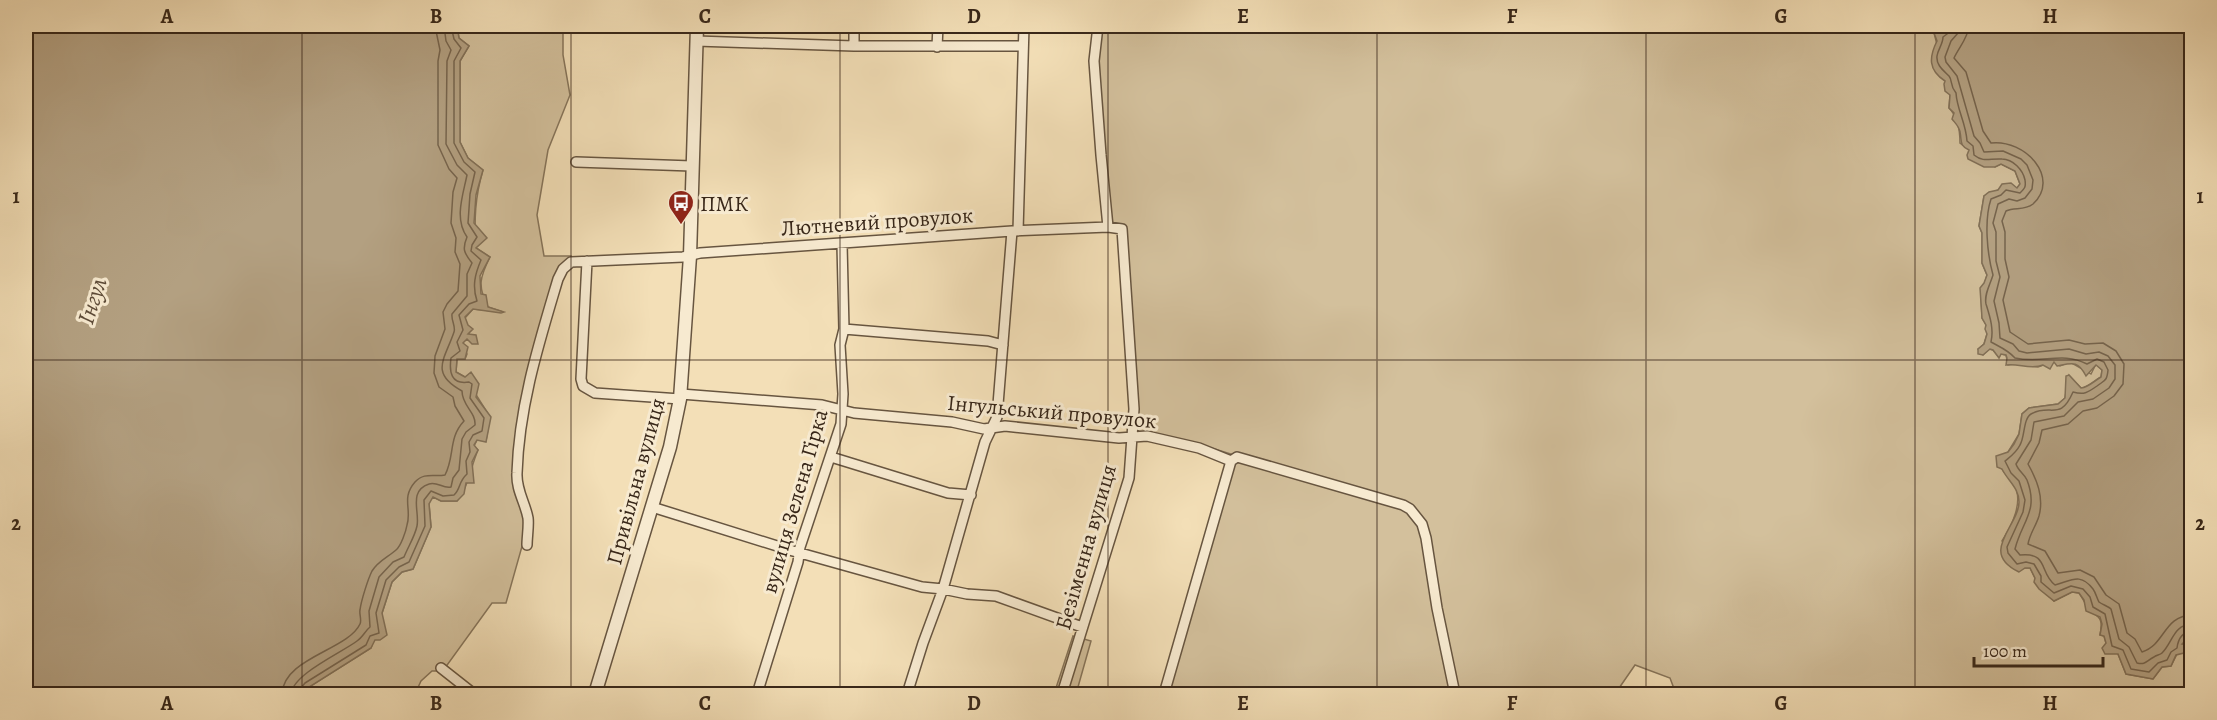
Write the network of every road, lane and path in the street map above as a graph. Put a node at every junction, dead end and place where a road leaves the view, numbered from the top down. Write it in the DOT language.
graph roads {
  1 [pos="697,26"];
  2 [pos="854,26"];
  3 [pos="938,26"];
  4 [pos="1024,26"];
  5 [pos="1098,26"];
  6 [pos="696,41"];
  7 [pos="854,46"];
  8 [pos="1023,46"];
  9 [pos="937,47"];
  10 [pos="576,162"];
  11 [pos="692,166"];
  12 [pos="1108,227"];
  13 [pos="1122,229"];
  14 [pos="1015,231"];
  15 [pos="842,244"];
  16 [pos="690,256"];
  17 [pos="587,261"];
  18 [pos="844,329"];
  19 [pos="1003,345"];
  20 [pos="681,397"];
  21 [pos="841,410"];
  22 [pos="994,427"];
  23 [pos="1131,437"];
  24 [pos="831,457"];
  25 [pos="1232,461"];
  26 [pos="971,495"];
  27 [pos="651,507"];
  28 [pos="527,546"];
  29 [pos="799,552"];
  30 [pos="943,589"];
  31 [pos="1082,627"];
  32 [pos="441,668"];
  33 [pos="474,694"];
  34 [pos="595,694"];
  35 [pos="757,694"];
  36 [pos="907,694"];
  37 [pos="1062,694"];
  38 [pos="1164,694"];
  39 [pos="1455,694"];
  1 -- 6 [label="street, Привільна вулиця"];
  2 -- 7 [label="street"];
  3 -- 9 [label="street"];
  4 -- 8 [label="street"];
  5 -- 12 [label="street"];
  6 -- 7 [label="street"];
  6 -- 11 [label="street, Привільна вулиця"];
  7 -- 9 [label="street"];
  8 -- 9 [label="street"];
  8 -- 14 [label="street"];
  10 -- 11 [label="street"];
  11 -- 16 [label="street, Привільна вулиця"];
  12 -- 13 [label="street, Лютневий провулок"];
  12 -- 14 [label="street, Лютневий провулок"];
  13 -- 23 [label="street, Безіменна вулиця"];
  14 -- 15 [label="street, Лютневий провулок"];
  14 -- 19 [label="street"];
  15 -- 16 [label="street, Лютневий провулок"];
  15 -- 18 [label="street, вулиця Зелена Гірка"];
  16 -- 17 [label="street, Лютневий провулок"];
  16 -- 20 [label="street, Привільна вулиця"];
  17 -- 20 [label="street, Інгульський провулок"];
  17 -- 28 [label="street, Лютневий провулок"];
  18 -- 19 [label="street"];
  18 -- 21 [label="street, вулиця Зелена Гірка"];
  19 -- 22 [label="street"];
  20 -- 21 [label="street, Інгульський провулок"];
  20 -- 27 [label="street, Привільна вулиця"];
  21 -- 22 [label="street, Інгульський провулок"];
  21 -- 24 [label="street, вулиця Зелена Гірка"];
  22 -- 23 [label="street, Інгульський провулок"];
  22 -- 26 [label="street"];
  23 -- 25 [label="street, Інгульський провулок"];
  23 -- 31 [label="street, Безіменна вулиця"];
  24 -- 26 [label="street"];
  24 -- 29 [label="street, вулиця Зелена Гірка"];
  25 -- 38 [label="street"];
  25 -- 39 [label="street, Інгульський провулок"];
  26 -- 30 [label="street"];
  27 -- 29 [label="street"];
  27 -- 34 [label="street, Привільна вулиця"];
  29 -- 30 [label="street"];
  29 -- 35 [label="street, вулиця Зелена Гірка"];
  30 -- 31 [label="street"];
  30 -- 36 [label="street"];
  31 -- 37 [label="street, Безіменна вулиця"];
  32 -- 33 [label="street"];
}
